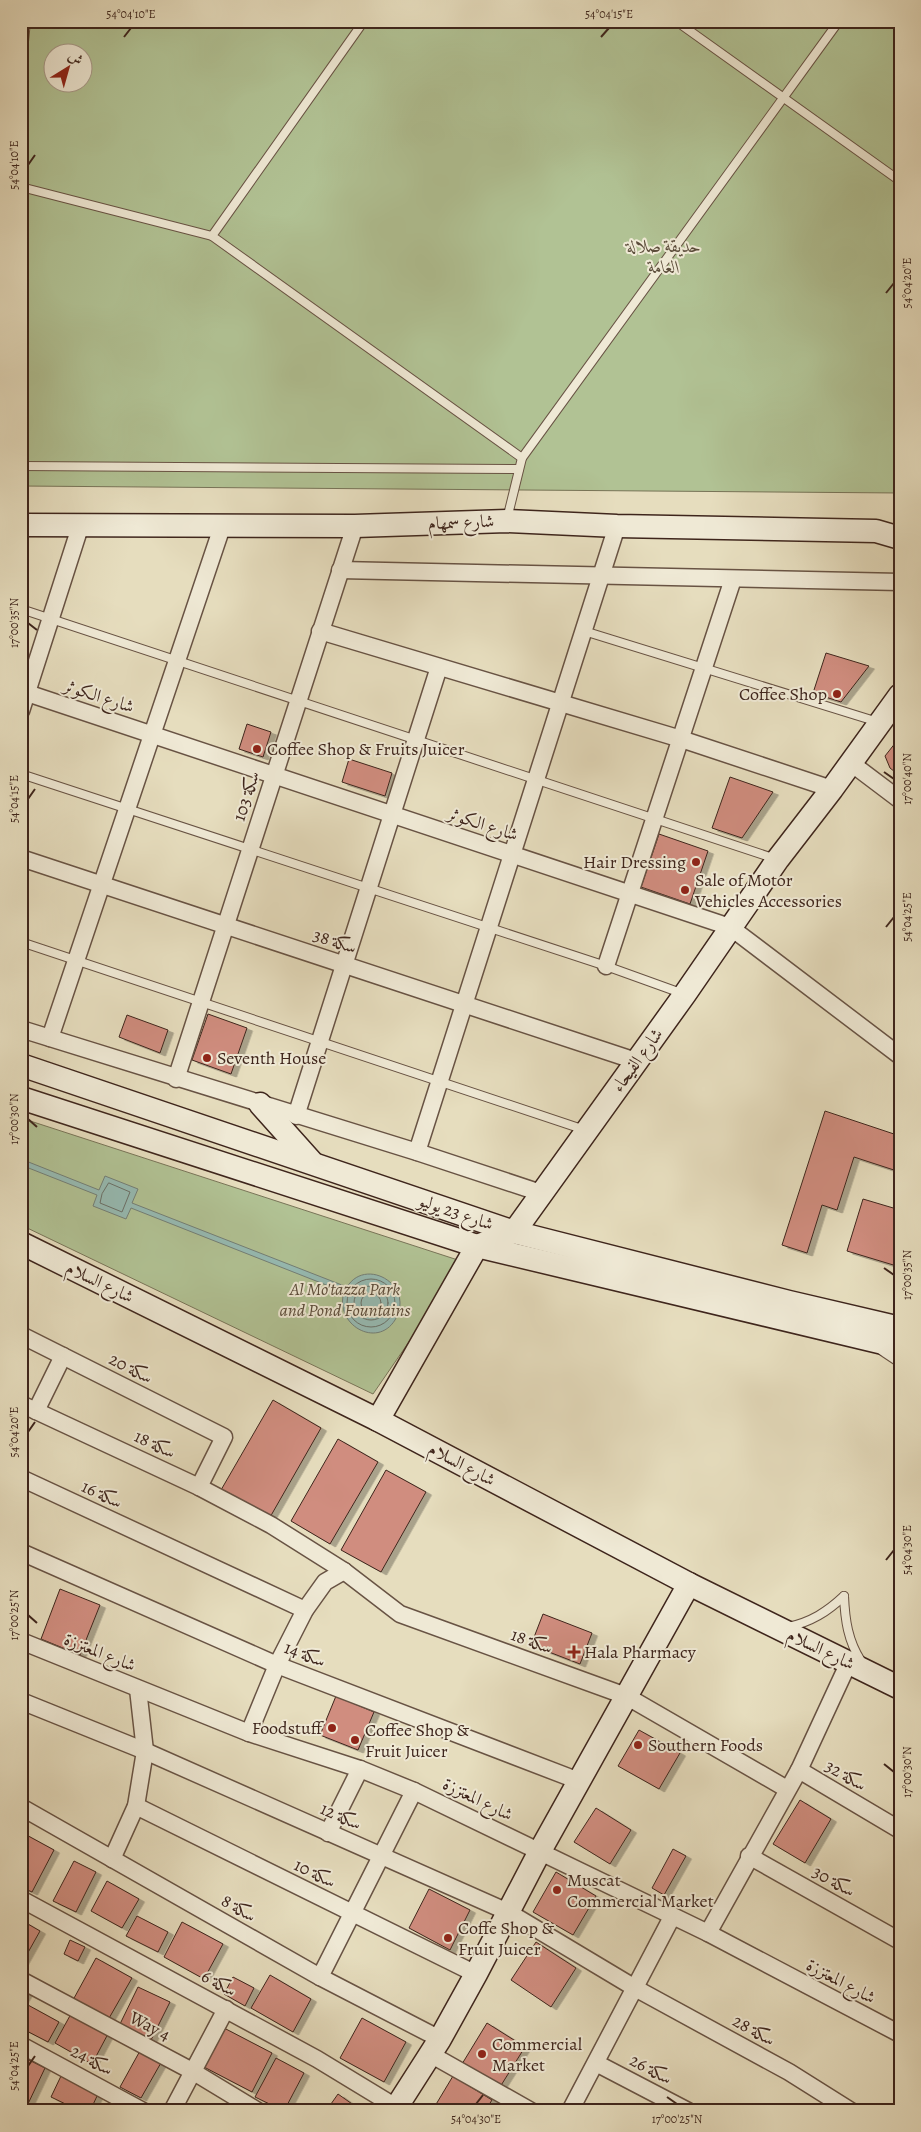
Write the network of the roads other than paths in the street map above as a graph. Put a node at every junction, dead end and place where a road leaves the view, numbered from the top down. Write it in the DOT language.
graph roads {
  1 [pos="26,21"];
  2 [pos="364,21"];
  3 [pos="676,21"];
  4 [pos="839,21"];
  5 [pos="21,72"];
  6 [pos="783,97"];
  7 [pos="900,181"];
  8 [pos="21,187"];
  9 [pos="212,236"];
  10 [pos="522,458"];
  11 [pos="21,466"];
  12 [pos="520,469"];
  13 [pos="507,521"];
  14 [pos="21,524"];
  15 [pos="80,524"];
  16 [pos="223,524"];
  17 [pos="354,526"];
  18 [pos="617,526"];
  19 [pos="900,538"];
  20 [pos="340,570"];
  21 [pos="601,575"];
  22 [pos="733,579"];
  23 [pos="900,582"];
  24 [pos="21,609"];
  25 [pos="50,619"];
  26 [pos="320,631"];
  27 [pos="583,631"];
  28 [pos="177,660"];
  29 [pos="439,666"];
  30 [pos="704,668"];
  31 [pos="24,692"];
  32 [pos="900,695"];
  33 [pos="298,701"];
  34 [pos="560,703"];
  35 [pos="21,711"];
  36 [pos="880,723"];
  37 [pos="152,735"];
  38 [pos="414,739"];
  39 [pos="681,739"];
  40 [pos="851,763"];
  41 [pos="21,774"];
  42 [pos="274,776"];
  43 [pos="536,779"];
  44 [pos="832,789"];
  45 [pos="900,800"];
  46 [pos="127,809"];
  47 [pos="392,815"];
  48 [pos="653,818"];
  49 [pos="250,851"];
  50 [pos="512,854"];
  51 [pos="21,858"];
  52 [pos="778,859"];
  53 [pos="101,885"];
  54 [pos="368,889"];
  55 [pos="630,894"];
  56 [pos="226,926"];
  57 [pos="730,927"];
  58 [pos="488,929"];
  59 [pos="21,942"];
  60 [pos="76,960"];
  61 [pos="344,965"];
  62 [pos="606,966"];
  63 [pos="685,994"];
  64 [pos="201,1003"];
  65 [pos="464,1004"];
  66 [pos="21,1029"];
  67 [pos="50,1038"];
  68 [pos="320,1042"];
  69 [pos="900,1056"];
  70 [pos="636,1061"];
  71 [pos="21,1065"];
  72 [pos="176,1079"];
  73 [pos="440,1081"];
  74 [pos="21,1098"];
  75 [pos="260,1104"];
  76 [pos="296,1116"];
  77 [pos="587,1130"];
  78 [pos="417,1152"];
  79 [pos="312,1162"];
  80 [pos="541,1193"];
  81 [pos="514,1232"];
  82 [pos="21,1243"];
  83 [pos="477,1246"];
  84 [pos="900,1328"];
  85 [pos="21,1335"];
  86 [pos="863,1338"];
  87 [pos="900,1347"];
  88 [pos="62,1356"];
  89 [pos="900,1363"];
  90 [pos="29,1407"];
  91 [pos="378,1420"];
  92 [pos="21,1478"];
  93 [pos="199,1487"];
  94 [pos="21,1552"];
  95 [pos="344,1571"];
  96 [pos="688,1584"];
  97 [pos="305,1610"];
  98 [pos="781,1629"];
  99 [pos="21,1642"];
  100 [pos="849,1662"];
  101 [pos="277,1665"];
  102 [pos="870,1673"];
  103 [pos="900,1688"];
  104 [pos="138,1690"];
  105 [pos="626,1696"];
  106 [pos="21,1701"];
  107 [pos="249,1732"];
  108 [pos="146,1751"];
  109 [pos="360,1769"];
  110 [pos="798,1770"];
  111 [pos="579,1781"];
  112 [pos="787,1789"];
  113 [pos="414,1790"];
  114 [pos="136,1806"];
  115 [pos="21,1807"];
  116 [pos="900,1830"];
  117 [pos="328,1832"];
  118 [pos="540,1851"];
  119 [pos="380,1855"];
  120 [pos="749,1856"];
  121 [pos="112,1859"];
  122 [pos="21,1899"];
  123 [pos="508,1912"];
  124 [pos="351,1913"];
  125 [pos="672,1917"];
  126 [pos="708,1933"];
  127 [pos="900,1941"];
  128 [pos="476,1974"];
  129 [pos="320,1977"];
  130 [pos="21,1980"];
  131 [pos="635,1988"];
  132 [pos="226,2009"];
  133 [pos="900,2034"];
  134 [pos="21,2045"];
  135 [pos="435,2046"];
  136 [pos="596,2062"];
  137 [pos="192,2071"];
  138 [pos="395,2109"];
  139 [pos="143,2111"];
  140 [pos="172,2111"];
  141 [pos="258,2111"];
  142 [pos="531,2111"];
  143 [pos="570,2111"];
  144 [pos="688,2111"];
  145 [pos="851,2111"];
  1 -- 5 [label="lane"];
  2 -- 9 [label="lane"];
  3 -- 6 [label="lane"];
  4 -- 6 [label="lane"];
  6 -- 7 [label="lane"];
  6 -- 10 [label="lane"];
  8 -- 9 [label="lane"];
  9 -- 10 [label="lane"];
  10 -- 12 [label="lane"];
  11 -- 12 [label="lane"];
  12 -- 13 [label="lane"];
  13 -- 17 [label="street, شارع سمهام"];
  13 -- 18 [label="street, شارع سمهام"];
  14 -- 15 [label="street, شارع سمهام"];
  15 -- 16 [label="street, شارع سمهام"];
  15 -- 25 [label="street"];
  16 -- 17 [label="street, شارع سمهام"];
  16 -- 28 [label="street"];
  17 -- 20 [label="street, سكة 103"];
  18 -- 19 [label="street, شارع سمهام"];
  18 -- 21 [label="street"];
  20 -- 21 [label="street"];
  20 -- 26 [label="street, سكة 103"];
  21 -- 22 [label="street"];
  21 -- 27 [label="street"];
  22 -- 23 [label="street"];
  22 -- 30 [label="street"];
  24 -- 25 [label="lane"];
  25 -- 28 [label="lane"];
  25 -- 31 [label="street"];
  26 -- 29 [label="street"];
  26 -- 33 [label="street, سكة 103"];
  27 -- 30 [label="lane"];
  27 -- 34 [label="street"];
  28 -- 33 [label="lane"];
  28 -- 37 [label="street"];
  29 -- 34 [label="street"];
  29 -- 38 [label="street"];
  30 -- 36 [label="lane"];
  30 -- 39 [label="street"];
  31 -- 35 [label="street"];
  31 -- 37 [label="street, شارع الكوثر"];
  32 -- 36 [label="street, شارع الفيحاء"];
  33 -- 38 [label="lane"];
  33 -- 42 [label="street, سكة 103"];
  34 -- 39 [label="street"];
  34 -- 43 [label="street"];
  36 -- 40 [label="street, شارع الفيحاء"];
  37 -- 42 [label="street, شارع الكوثر"];
  37 -- 46 [label="street"];
  38 -- 43 [label="lane"];
  38 -- 47 [label="street"];
  39 -- 44 [label="street"];
  39 -- 48 [label="street"];
  40 -- 44 [label="street, شارع الفيحاء"];
  40 -- 45 [label="street"];
  41 -- 46 [label="lane"];
  42 -- 47 [label="street, شارع الكوثر"];
  42 -- 49 [label="street, سكة 103"];
  43 -- 48 [label="lane"];
  43 -- 50 [label="street"];
  44 -- 52 [label="street, شارع الفيحاء"];
  46 -- 49 [label="lane"];
  46 -- 53 [label="street"];
  47 -- 50 [label="street, شارع الكوثر"];
  47 -- 54 [label="street"];
  48 -- 52 [label="lane"];
  48 -- 55 [label="street"];
  49 -- 54 [label="lane"];
  49 -- 56 [label="street, سكة 103"];
  50 -- 55 [label="street, شارع الكوثر"];
  50 -- 58 [label="street"];
  51 -- 53 [label="street, سكة 38"];
  52 -- 57 [label="street, شارع الفيحاء"];
  53 -- 56 [label="street, سكة 38"];
  53 -- 60 [label="street"];
  54 -- 58 [label="lane"];
  54 -- 61 [label="street"];
  55 -- 57 [label="street, شارع الكوثر"];
  55 -- 62 [label="street"];
  56 -- 61 [label="street, سكة 38"];
  56 -- 64 [label="street, سكة 103"];
  57 -- 63 [label="street, شارع الفيحاء"];
  57 -- 69 [label="street, شارع الكوثر"];
  58 -- 62 [label="lane"];
  58 -- 65 [label="street"];
  59 -- 60 [label="lane"];
  60 -- 64 [label="lane"];
  60 -- 67 [label="street"];
  61 -- 65 [label="street, سكة 38"];
  61 -- 68 [label="street"];
  62 -- 63 [label="lane"];
  63 -- 70 [label="street, شارع الفيحاء"];
  64 -- 68 [label="lane"];
  64 -- 72 [label="street, سكة 103"];
  65 -- 70 [label="street, سكة 38"];
  65 -- 73 [label="street"];
  66 -- 67 [label="street"];
  67 -- 72 [label="street"];
  68 -- 73 [label="lane"];
  68 -- 76 [label="street"];
  70 -- 77 [label="street, شارع الفيحاء"];
  71 -- 79 [label="street, شارع 23 يوليو"];
  72 -- 75 [label="street"];
  73 -- 77 [label="lane"];
  73 -- 78 [label="street"];
  74 -- 83 [label="street, شارع 23 يوليو"];
  75 -- 76 [label="street"];
  75 -- 79 [label="street"];
  76 -- 78 [label="street"];
  77 -- 80 [label="street, شارع الفيحاء"];
  78 -- 80 [label="street"];
  79 -- 81 [label="street, شارع 23 يوليو"];
  80 -- 81 [label="street, شارع الفيحاء"];
  81 -- 83 [label="street"];
  81 -- 84 [label="street, شارع 23 يوليو"];
  82 -- 91 [label="street, شارع السلام"];
  83 -- 86 [label="street, شارع 23 يوليو"];
  83 -- 91 [label="street"];
  85 -- 88 [label="street, سكة 20"];
  86 -- 87 [label="street, شارع 23 يوليو"];
  86 -- 89 [label="lane"];
  88 -- 90 [label="street"];
  88 -- 93 [label="street, سكة 20"];
  90 -- 93 [label="street, سكة 18"];
  91 -- 96 [label="street, شارع السلام"];
  92 -- 97 [label="street, سكة 16"];
  93 -- 95 [label="street, سكة 18"];
  94 -- 101 [label="street, سكة 14"];
  95 -- 97 [label="street"];
  95 -- 105 [label="street, سكة 18"];
  96 -- 98 [label="street, شارع السلام"];
  96 -- 105 [label="street"];
  97 -- 101 [label="street"];
  98 -- 100 [label="street, شارع السلام"];
  98 -- 102 [label="lane"];
  99 -- 104 [label="street, شارع المعتززة"];
  100 -- 102 [label="street, شارع السلام"];
  100 -- 110 [label="street"];
  101 -- 107 [label="street"];
  101 -- 111 [label="street, سكة 14"];
  102 -- 103 [label="street, شارع السلام"];
  104 -- 107 [label="street, شارع المعتززة"];
  104 -- 108 [label="street"];
  105 -- 111 [label="street"];
  105 -- 112 [label="street, سكة 18"];
  106 -- 108 [label="street, سكة 12"];
  107 -- 109 [label="street, شارع المعتززة"];
  108 -- 114 [label="street"];
  108 -- 117 [label="street, سكة 12"];
  109 -- 113 [label="street, شارع المعتززة"];
  109 -- 117 [label="street"];
  110 -- 112 [label="street"];
  110 -- 116 [label="street, سكة 32"];
  111 -- 118 [label="street"];
  112 -- 120 [label="street"];
  113 -- 118 [label="street, شارع المعتززة"];
  113 -- 119 [label="street"];
  114 -- 121 [label="street"];
  114 -- 124 [label="street, سكة 10"];
  115 -- 121 [label="street, سكة 8"];
  117 -- 119 [label="street, سكة 12"];
  118 -- 123 [label="street"];
  118 -- 125 [label="street, شارع المعتززة"];
  119 -- 123 [label="street, سكة 12"];
  119 -- 124 [label="street"];
  120 -- 126 [label="street"];
  120 -- 127 [label="street, سكة 30"];
  121 -- 129 [label="street, سكة 8"];
  122 -- 132 [label="street, سكة 6"];
  123 -- 128 [label="street"];
  123 -- 131 [label="street, سكة 12"];
  124 -- 128 [label="street, سكة 10"];
  124 -- 129 [label="street"];
  125 -- 126 [label="street, شارع المعتززة"];
  125 -- 131 [label="street"];
  126 -- 133 [label="street, شارع المعتززة"];
  128 -- 135 [label="street"];
  129 -- 135 [label="street, سكة 8"];
  130 -- 137 [label="street, Way 4"];
  131 -- 136 [label="street"];
  131 -- 145 [label="street, سكة 28"];
  132 -- 137 [label="street"];
  132 -- 138 [label="street, سكة 6"];
  134 -- 139 [label="street, سكة 24"];
  135 -- 138 [label="street"];
  135 -- 142 [label="street, سكة 8"];
  136 -- 143 [label="street"];
  136 -- 144 [label="street, سكة 26"];
  137 -- 140 [label="street"];
  137 -- 141 [label="street, Way 4"];
}
